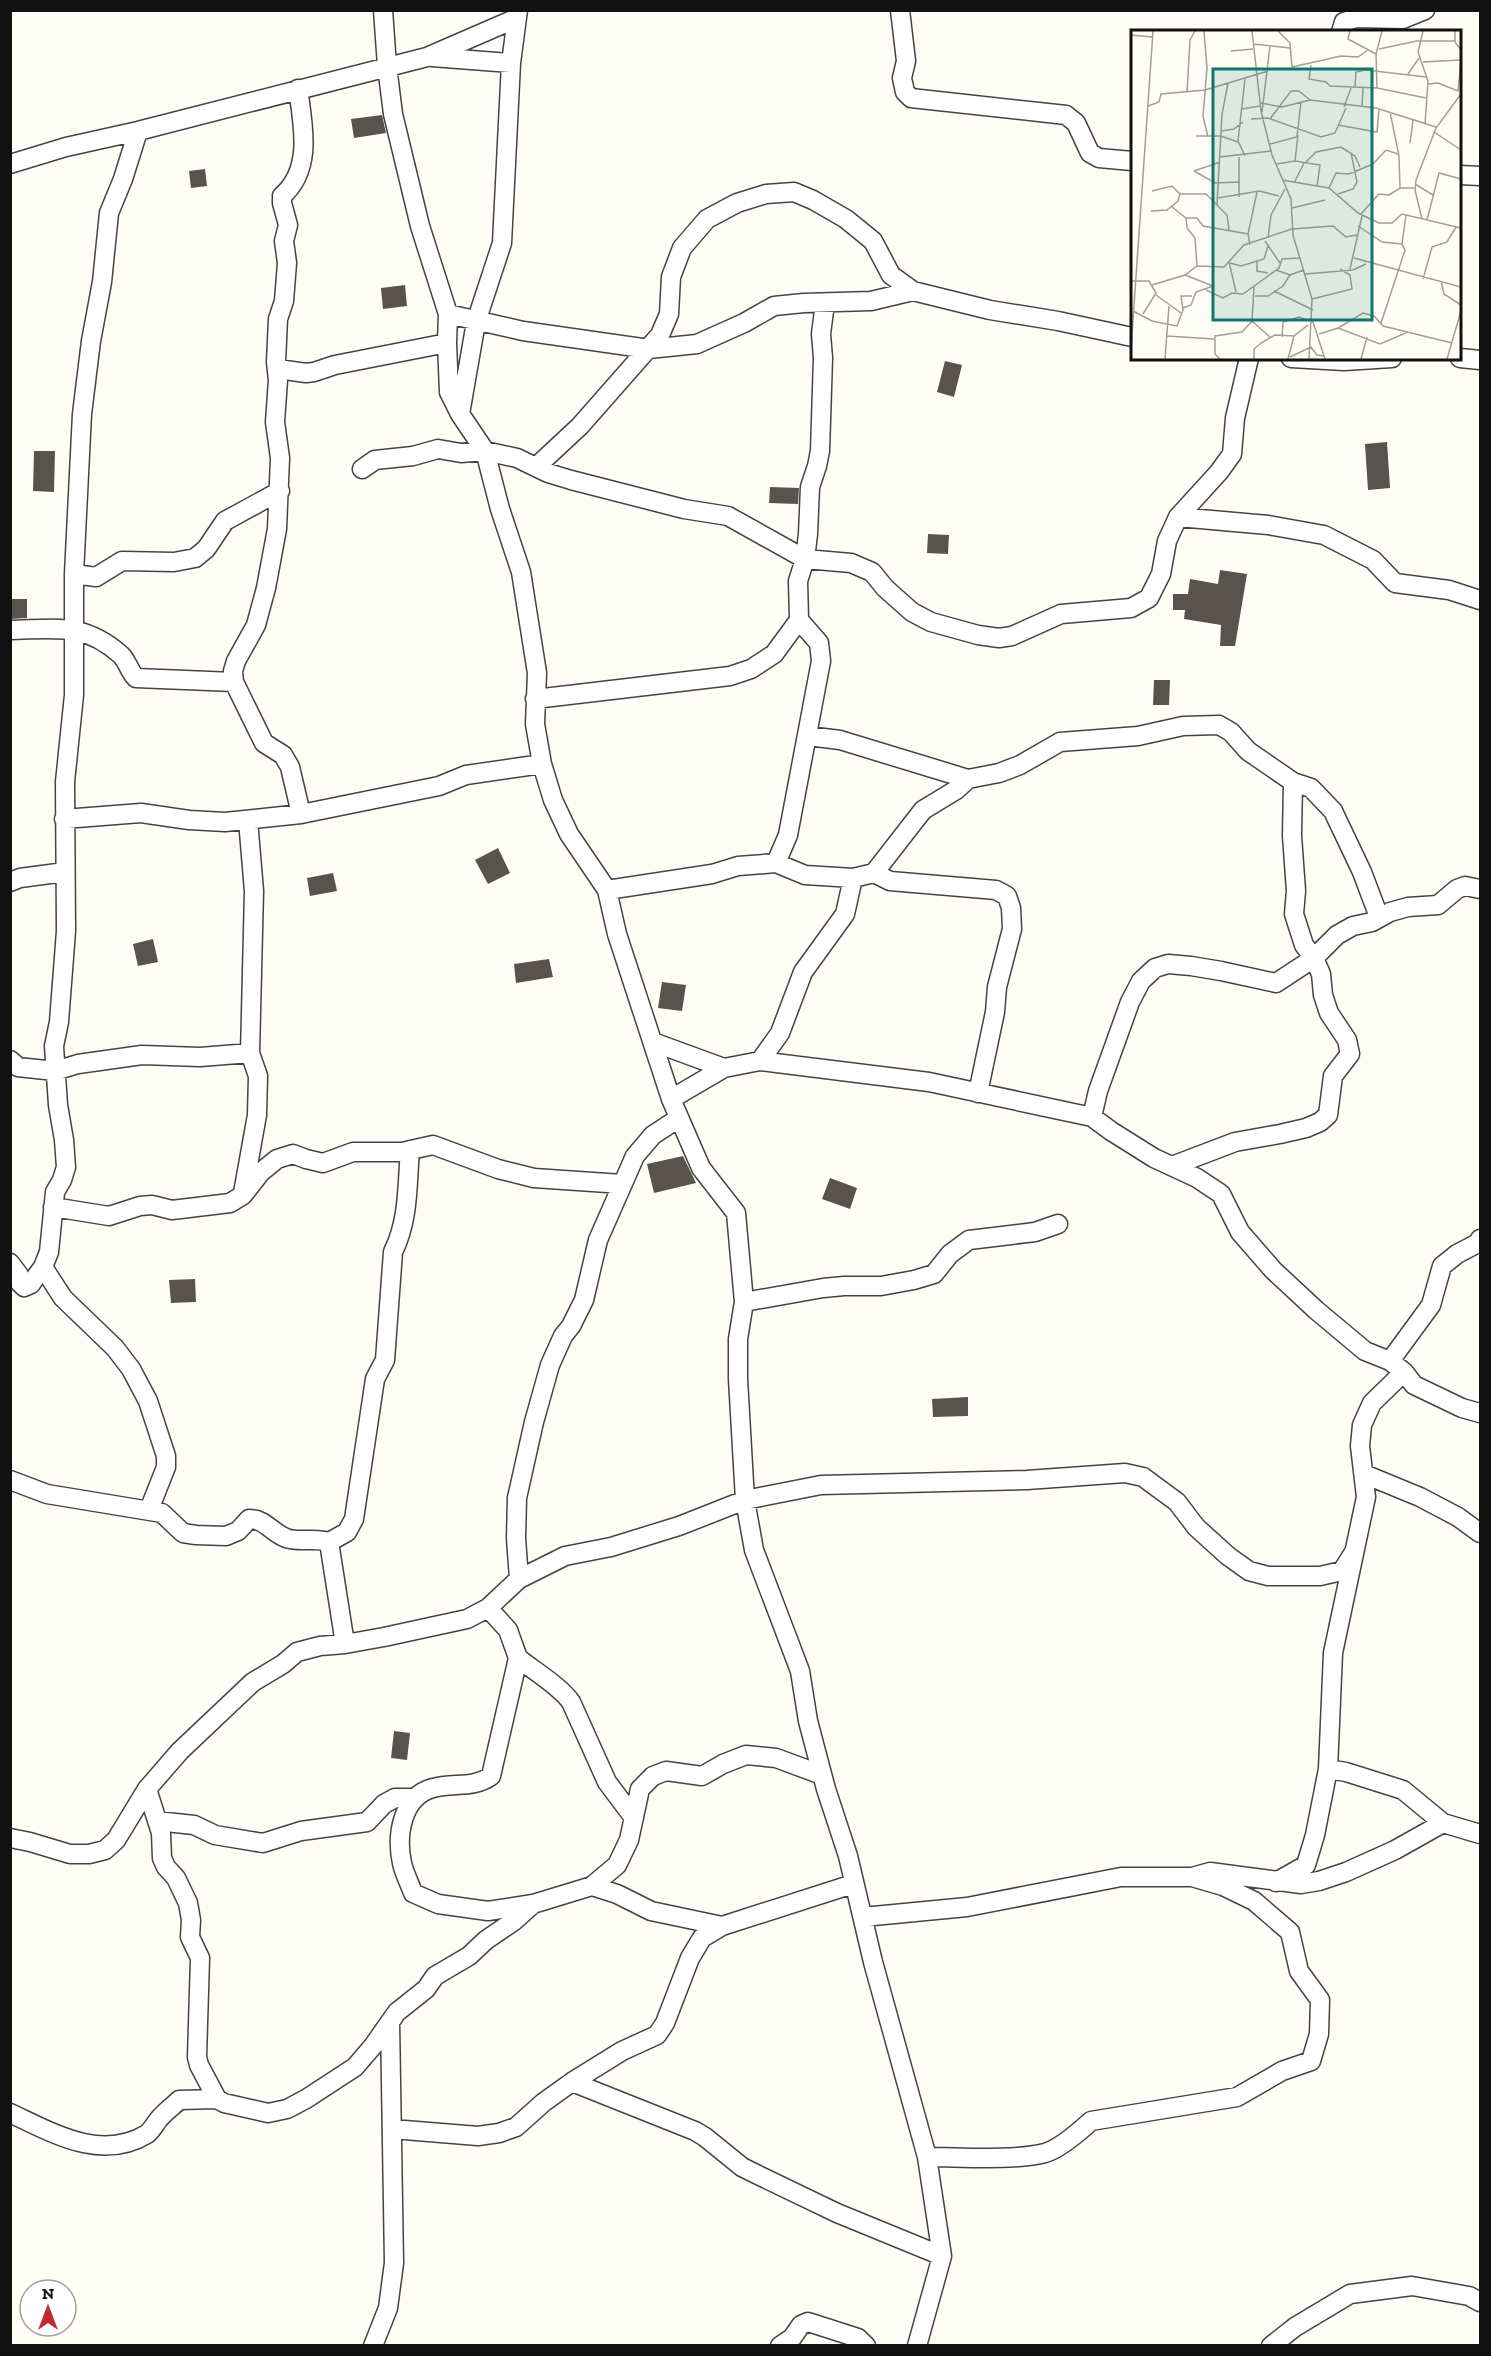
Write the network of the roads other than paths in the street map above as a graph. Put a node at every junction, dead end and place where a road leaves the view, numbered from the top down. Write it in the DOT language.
graph roads {
  1 [pos="383,10"];
  2 [pos="900,10"];
  3 [pos="1425,10"];
  4 [pos="517,14"];
  5 [pos="1341,21"];
  6 [pos="427,57"];
  7 [pos="511,63"];
  8 [pos="387,66"];
  9 [pos="298,89"];
  10 [pos="138,131"];
  11 [pos="1131,161"];
  12 [pos="10,164"];
  13 [pos="1461,175"];
  14 [pos="1480,176"];
  15 [pos="913,291"];
  16 [pos="825,303"];
  17 [pos="448,314"];
  18 [pos="476,321"];
  19 [pos="1131,337"];
  20 [pos="447,343"];
  21 [pos="649,349"];
  22 [pos="1461,358"];
  23 [pos="1250,360"];
  24 [pos="1326,360"];
  25 [pos="1360,360"];
  26 [pos="1480,360"];
  27 [pos="278,369"];
  28 [pos="460,414"];
  29 [pos="485,451"];
  30 [pos="536,467"];
  31 [pos="362,469"];
  32 [pos="280,491"];
  33 [pos="1179,517"];
  34 [pos="805,559"];
  35 [pos="74,574"];
  36 [pos="1480,600"];
  37 [pos="799,620"];
  38 [pos="74,629"];
  39 [pos="10,630"];
  40 [pos="234,682"];
  41 [pos="535,699"];
  42 [pos="808,736"];
  43 [pos="542,764"];
  44 [pos="968,779"];
  45 [pos="1293,782"];
  46 [pos="300,814"];
  47 [pos="64,819"];
  48 [pos="248,820"];
  49 [pos="776,863"];
  50 [pos="65,872"];
  51 [pos="874,873"];
  52 [pos="853,878"];
  53 [pos="10,882"];
  54 [pos="1480,889"];
  55 [pos="607,890"];
  56 [pos="1379,918"];
  57 [pos="1314,958"];
  58 [pos="653,1042"];
  59 [pos="250,1053"];
  60 [pos="10,1060"];
  61 [pos="760,1061"];
  62 [pos="724,1068"];
  63 [pos="55,1071"];
  64 [pos="978,1093"];
  65 [pos="671,1099"];
  66 [pos="1092,1117"];
  67 [pos="679,1118"];
  68 [pos="410,1150"];
  69 [pos="1172,1166"];
  70 [pos="622,1184"];
  71 [pos="243,1195"];
  72 [pos="53,1207"];
  73 [pos="1058,1224"];
  74 [pos="1480,1239"];
  75 [pos="10,1263"];
  76 [pos="43,1267"];
  77 [pos="744,1302"];
  78 [pos="1390,1361"];
  79 [pos="1404,1372"];
  80 [pos="1480,1413"];
  81 [pos="1364,1474"];
  82 [pos="10,1480"];
  83 [pos="745,1500"];
  84 [pos="149,1510"];
  85 [pos="1480,1533"];
  86 [pos="328,1542"];
  87 [pos="1354,1552"];
  88 [pos="519,1579"];
  89 [pos="488,1608"];
  90 [pos="345,1644"];
  91 [pos="518,1658"];
  92 [pos="1328,1769"];
  93 [pos="822,1774"];
  94 [pos="147,1789"];
  95 [pos="415,1798"];
  96 [pos="634,1818"];
  97 [pos="157,1821"];
  98 [pos="1443,1823"];
  99 [pos="1480,1834"];
  100 [pos="10,1839"];
  101 [pos="1192,1877"];
  102 [pos="1276,1882"];
  103 [pos="853,1884"];
  104 [pos="592,1886"];
  105 [pos="533,1904"];
  106 [pos="863,1917"];
  107 [pos="722,1926"];
  108 [pos="390,2022"];
  109 [pos="572,2082"];
  110 [pos="218,2099"];
  111 [pos="10,2113"];
  112 [pos="392,2129"];
  113 [pos="927,2157"];
  114 [pos="942,2256"];
  115 [pos="1480,2302"];
  116 [pos="923,2323"];
  117 [pos="373,2346"];
  118 [pos="780,2346"];
  119 [pos="866,2346"];
  120 [pos="917,2346"];
  121 [pos="930,2346"];
  122 [pos="1271,2346"];
  1 -- 8 [label="street"];
  2 -- 11 [label="street"];
  3 -- 5 [label="street"];
  4 -- 6 [label="street"];
  4 -- 7 [label="street"];
  6 -- 7 [label="street"];
  6 -- 8 [label="street"];
  7 -- 18 [label="street"];
  8 -- 9 [label="street"];
  8 -- 17 [label="street"];
  9 -- 10 [label="street"];
  9 -- 27 [label="street"];
  10 -- 12 [label="street"];
  10 -- 35 [label="street"];
  13 -- 14 [label="street"];
  15 -- 16 [label="street"];
  15 -- 19 [label="street"];
  15 -- 21 [label="street"];
  16 -- 21 [label="street"];
  16 -- 34 [label="street"];
  17 -- 18 [label="street"];
  17 -- 20 [label="street"];
  18 -- 21 [label="street"];
  18 -- 28 [label="street"];
  20 -- 27 [label="street"];
  20 -- 28 [label="street"];
  21 -- 30 [label="street"];
  22 -- 26 [label="street"];
  23 -- 33 [label="street"];
  24 -- 25 [label="street"];
  27 -- 32 [label="street"];
  28 -- 29 [label="street"];
  29 -- 30 [label="street"];
  29 -- 31 [label="street"];
  29 -- 41 [label="street"];
  30 -- 34 [label="street"];
  32 -- 35 [label="street"];
  32 -- 40 [label="street"];
  33 -- 34 [label="street"];
  33 -- 36 [label="street"];
  34 -- 37 [label="street"];
  35 -- 38 [label="street"];
  37 -- 41 [label="street"];
  37 -- 42 [label="street"];
  38 -- 39 [label="street"];
  38 -- 40 [label="street"];
  38 -- 47 [label="street"];
  40 -- 46 [label="street"];
  41 -- 43 [label="street"];
  42 -- 44 [label="street"];
  42 -- 49 [label="street"];
  43 -- 46 [label="street"];
  43 -- 55 [label="street"];
  44 -- 45 [label="street"];
  44 -- 51 [label="street"];
  45 -- 56 [label="street"];
  45 -- 57 [label="street"];
  46 -- 48 [label="street"];
  47 -- 48 [label="street"];
  47 -- 50 [label="street"];
  48 -- 59 [label="street"];
  49 -- 52 [label="street"];
  49 -- 55 [label="street"];
  50 -- 53 [label="street"];
  50 -- 63 [label="street"];
  51 -- 52 [label="street"];
  51 -- 64 [label="street"];
  52 -- 61 [label="street"];
  54 -- 56 [label="street"];
  55 -- 58 [label="street"];
  56 -- 57 [label="street"];
  57 -- 66 [label="street"];
  57 -- 69 [label="street"];
  58 -- 62 [label="street"];
  58 -- 65 [label="street"];
  59 -- 63 [label="street"];
  59 -- 71 [label="street"];
  60 -- 63 [label="street"];
  61 -- 62 [label="street"];
  61 -- 64 [label="street"];
  62 -- 65 [label="street"];
  63 -- 72 [label="street"];
  64 -- 66 [label="street"];
  65 -- 67 [label="street"];
  66 -- 69 [label="street"];
  67 -- 70 [label="street"];
  67 -- 77 [label="street"];
  68 -- 70 [label="street"];
  68 -- 71 [label="street"];
  68 -- 86 [label="street"];
  69 -- 78 [label="street"];
  70 -- 88 [label="street"];
  71 -- 72 [label="street"];
  72 -- 76 [label="street"];
  73 -- 77 [label="street"];
  74 -- 78 [label="street"];
  75 -- 76 [label="street"];
  76 -- 84 [label="street"];
  77 -- 83 [label="street"];
  78 -- 79 [label="street"];
  79 -- 80 [label="street"];
  79 -- 81 [label="street"];
  81 -- 85 [label="street"];
  81 -- 87 [label="street"];
  82 -- 84 [label="street"];
  83 -- 87 [label="street"];
  83 -- 88 [label="street"];
  83 -- 93 [label="street"];
  84 -- 86 [label="street"];
  86 -- 90 [label="street"];
  87 -- 92 [label="street"];
  88 -- 89 [label="street"];
  89 -- 90 [label="street"];
  89 -- 91 [label="street"];
  90 -- 94 [label="street"];
  91 -- 95 [label="street"];
  91 -- 96 [label="street"];
  92 -- 98 [label="street"];
  92 -- 102 [label="street"];
  93 -- 96 [label="street"];
  93 -- 103 [label="street"];
  94 -- 97 [label="street"];
  94 -- 100 [label="street"];
  95 -- 97 [label="street"];
  95 -- 105 [label="street"];
  96 -- 104 [label="street"];
  97 -- 110 [label="street"];
  98 -- 99 [label="street"];
  98 -- 102 [label="street"];
  101 -- 102 [label="street"];
  101 -- 106 [label="street"];
  101 -- 113 [label="street"];
  103 -- 106 [label="street"];
  103 -- 107 [label="street"];
  104 -- 105 [label="street"];
  104 -- 107 [label="street"];
  105 -- 108 [label="street"];
  106 -- 113 [label="street"];
  107 -- 109 [label="street"];
  108 -- 110 [label="street"];
  108 -- 112 [label="street"];
  109 -- 112 [label="street"];
  109 -- 114 [label="street"];
  110 -- 111 [label="street"];
  112 -- 117 [label="street"];
  113 -- 114 [label="street"];
  114 -- 116 [label="street"];
  115 -- 122 [label="street"];
  116 -- 120 [label="street"];
  116 -- 121 [label="street"];
  118 -- 119 [label="street"];
}
